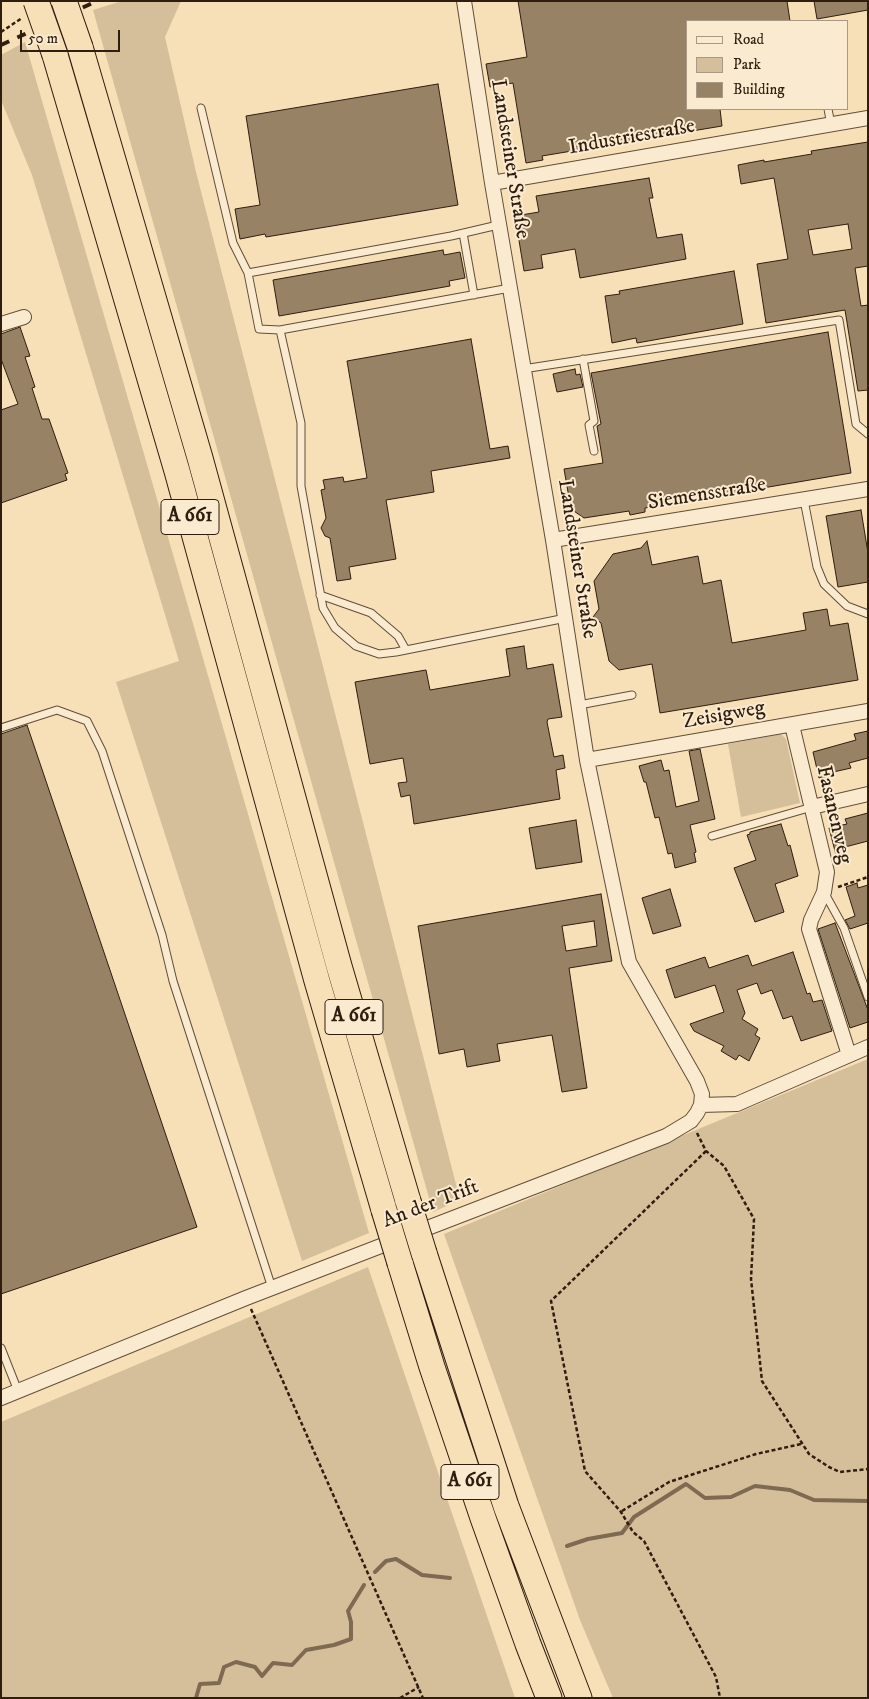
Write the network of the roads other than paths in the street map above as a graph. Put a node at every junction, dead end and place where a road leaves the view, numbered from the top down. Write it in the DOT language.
graph roads {
  1 [pos="36,1"];
  2 [pos="64,1"];
  3 [pos="464,1"];
  4 [pos="202,108"];
  5 [pos="828,110"];
  6 [pos="868,118"];
  7 [pos="831,125"];
  8 [pos="492,183"];
  9 [pos="498,225"];
  10 [pos="463,233"];
  11 [pos="248,273"];
  12 [pos="510,288"];
  13 [pos="474,295"];
  14 [pos="24,317"];
  15 [pos="1,324"];
  16 [pos="280,330"];
  17 [pos="583,359"];
  18 [pos="522,369"];
  19 [pos="868,434"];
  20 [pos="594,452"];
  21 [pos="868,489"];
  22 [pos="804,500"];
  23 [pos="554,540"];
  24 [pos="320,595"];
  25 [pos="868,614"];
  26 [pos="566,618"];
  27 [pos="406,650"];
  28 [pos="632,695"];
  29 [pos="579,705"];
  30 [pos="868,711"];
  31 [pos="792,725"];
  32 [pos="1,728"];
  33 [pos="587,760"];
  34 [pos="868,794"];
  35 [pos="812,807"];
  36 [pos="712,836"];
  37 [pos="824,892"];
  38 [pos="868,997"];
  39 [pos="868,1047"];
  40 [pos="849,1055"];
  41 [pos="700,1105"];
  42 [pos="272,1288"];
  43 [pos="1,1348"];
  44 [pos="18,1391"];
  45 [pos="1,1398"];
  46 [pos="549,1698"];
  47 [pos="579,1698"];
  1 -- 46 [label="highway, A 661, bridge"];
  2 -- 47 [label="highway, A 661, bridge"];
  3 -- 8 [label="street, Landsteiner Straße"];
  4 -- 11 [label="lane"];
  5 -- 7 [label="lane"];
  6 -- 7 [label="street, Industriestraße"];
  7 -- 8 [label="street, Industriestraße"];
  8 -- 9 [label="street, Landsteiner Straße"];
  9 -- 10 [label="lane"];
  9 -- 12 [label="street, Landsteiner Straße"];
  10 -- 11 [label="lane"];
  10 -- 13 [label="lane"];
  11 -- 16 [label="lane"];
  12 -- 13 [label="lane"];
  12 -- 18 [label="street, Landsteiner Straße"];
  13 -- 16 [label="lane"];
  14 -- 15 [label="street"];
  16 -- 24 [label="lane"];
  17 -- 18 [label="lane"];
  17 -- 19 [label="lane"];
  17 -- 20 [label="lane"];
  18 -- 23 [label="street, Landsteiner Straße"];
  21 -- 22 [label="street, Siemensstraße"];
  22 -- 23 [label="street, Siemensstraße"];
  22 -- 25 [label="lane"];
  23 -- 26 [label="street, Landsteiner Straße"];
  24 -- 27 [label="lane"];
  24 -- 27 [label="lane"];
  26 -- 27 [label="lane"];
  26 -- 29 [label="street, Landsteiner Straße"];
  28 -- 29 [label="lane"];
  29 -- 33 [label="street, Landsteiner Straße"];
  30 -- 31 [label="street, Zeisigweg"];
  31 -- 33 [label="street, Zeisigweg"];
  31 -- 35 [label="street, Fasanenweg"];
  32 -- 42 [label="lane"];
  33 -- 41 [label="street, Landsteiner Straße"];
  34 -- 35 [label="street"];
  35 -- 36 [label="lane"];
  35 -- 37 [label="street, Fasanenweg"];
  37 -- 38 [label="lane"];
  37 -- 40 [label="street, Fasanenweg"];
  39 -- 40 [label="street"];
  40 -- 41 [label="street"];
  41 -- 42 [label="street, An der Trift"];
  42 -- 44 [label="street, An der Trift"];
  43 -- 44 [label="lane"];
  44 -- 45 [label="street, An der Trift"];
}
